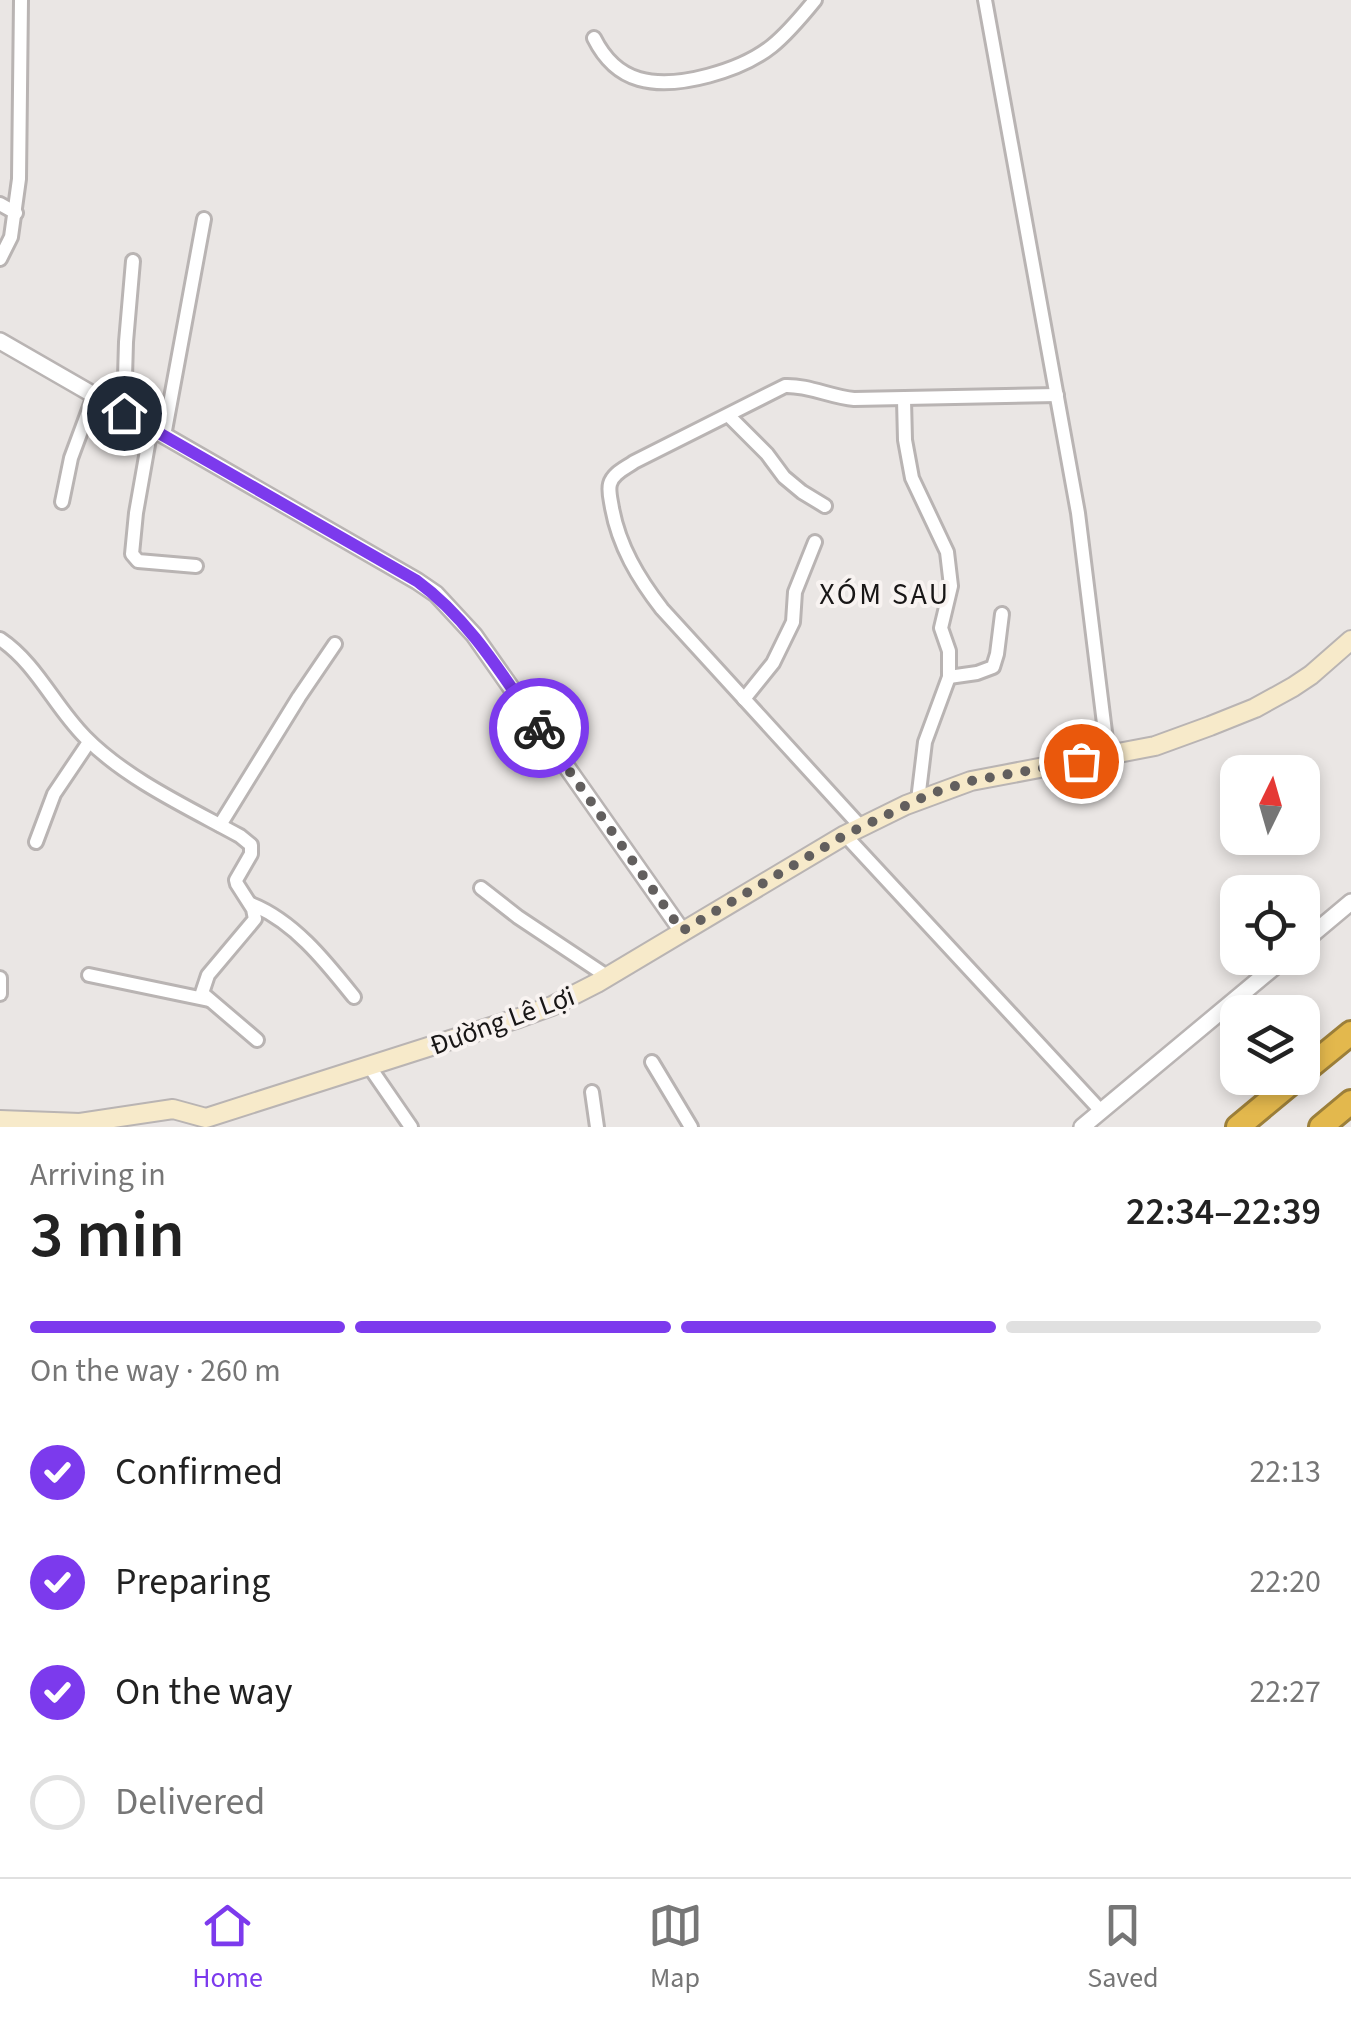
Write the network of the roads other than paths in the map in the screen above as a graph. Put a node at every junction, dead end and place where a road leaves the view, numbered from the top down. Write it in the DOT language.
graph roads {
  1 [pos="21,0"];
  2 [pos="815,0"];
  3 [pos="985,0"];
  4 [pos="594,38"];
  5 [pos="0,204"];
  6 [pos="16,213"];
  7 [pos="204,219"];
  8 [pos="0,259"];
  9 [pos="133,261"];
  10 [pos="0,341"];
  11 [pos="94,396"];
  12 [pos="1057,396"];
  13 [pos="904,400"];
  14 [pos="124,413"];
  15 [pos="729,416"];
  16 [pos="158,432"];
  17 [pos="62,502"];
  18 [pos="825,506"];
  19 [pos="816,542"];
  20 [pos="196,566"];
  21 [pos="1002,614"];
  22 [pos="0,638"];
  23 [pos="1351,640"];
  24 [pos="336,644"];
  25 [pos="949,677"];
  26 [pos="744,700"];
  27 [pos="89,742"];
  28 [pos="1108,756"];
  29 [pos="918,800"];
  30 [pos="220,825"];
  31 [pos="853,832"];
  32 [pos="36,842"];
  33 [pos="480,888"];
  34 [pos="1351,902"];
  35 [pos="250,904"];
  36 [pos="1320,927"];
  37 [pos="682,931"];
  38 [pos="89,975"];
  39 [pos="1265,975"];
  40 [pos="608,977"];
  41 [pos="0,978"];
  42 [pos="0,994"];
  43 [pos="354,997"];
  44 [pos="208,1000"];
  45 [pos="1351,1033"];
  46 [pos="258,1040"];
  47 [pos="1320,1059"];
  48 [pos="652,1062"];
  49 [pos="369,1066"];
  50 [pos="592,1092"];
  51 [pos="1276,1095"];
  52 [pos="1351,1102"];
  53 [pos="1101,1111"];
  54 [pos="0,1120"];
  55 [pos="81,1125"];
  56 [pos="411,1127"];
  57 [pos="597,1127"];
  58 [pos="690,1127"];
  59 [pos="1082,1127"];
  60 [pos="1238,1127"];
  61 [pos="1321,1127"];
  1 -- 6 [label="street"];
  2 -- 4 [label="street"];
  3 -- 12 [label="street"];
  5 -- 6 [label="street"];
  6 -- 8 [label="street"];
  7 -- 16 [label="street"];
  9 -- 14 [label="street"];
  10 -- 11 [label="street"];
  11 -- 14 [label="street"];
  11 -- 17 [label="street"];
  12 -- 13 [label="street"];
  12 -- 28 [label="street"];
  13 -- 15 [label="street"];
  13 -- 25 [label="street"];
  14 -- 16 [label="street"];
  15 -- 18 [label="street"];
  15 -- 26 [label="street"];
  16 -- 20 [label="street"];
  16 -- 37 [label="street"];
  19 -- 26 [label="street"];
  21 -- 25 [label="street"];
  22 -- 27 [label="street"];
  23 -- 28 [label="main road, Đường Lê Lợi"];
  24 -- 30 [label="street"];
  25 -- 29 [label="street"];
  26 -- 31 [label="street"];
  27 -- 30 [label="street"];
  27 -- 32 [label="street"];
  28 -- 29 [label="main road, Đường Lê Lợi"];
  29 -- 31 [label="main road, Đường Lê Lợi"];
  30 -- 35 [label="street"];
  31 -- 37 [label="main road, Đường Lê Lợi"];
  31 -- 53 [label="street"];
  33 -- 40 [label="street"];
  34 -- 36 [label="street"];
  35 -- 43 [label="street"];
  35 -- 44 [label="street"];
  37 -- 40 [label="main road, Đường Lê Lợi"];
  38 -- 44 [label="street"];
  39 -- 53 [label="street"];
  40 -- 49 [label="main road, Đường Lê Lợi"];
  41 -- 42 [label="street"];
  44 -- 46 [label="street"];
  45 -- 47 [label="highway"];
  48 -- 58 [label="street"];
  49 -- 55 [label="main road, Đường Lê Lợi"];
  49 -- 56 [label="street"];
  50 -- 57 [label="street"];
  51 -- 60 [label="highway"];
  52 -- 61 [label="highway"];
  53 -- 59 [label="street"];
  54 -- 55 [label="main road, Đường Lê Lợi"];
}
